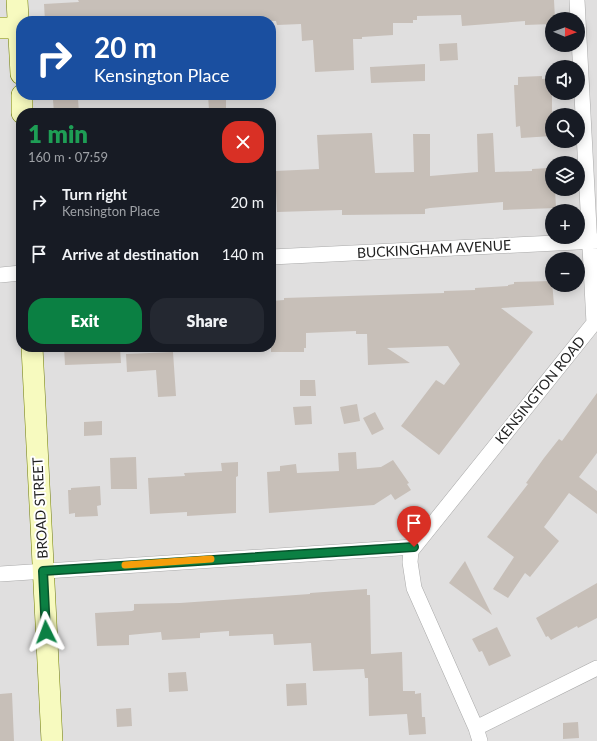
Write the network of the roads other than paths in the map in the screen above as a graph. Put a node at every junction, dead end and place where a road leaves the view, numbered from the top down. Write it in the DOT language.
graph roads {
  1 [pos="17,0"];
  2 [pos="577,0"];
  3 [pos="9,28"];
  4 [pos="16,55"];
  5 [pos="594,241"];
  6 [pos="276,257"];
  7 [pos="16,273"];
  8 [pos="0,275"];
  9 [pos="596,321"];
  10 [pos="32,352"];
  11 [pos="414,547"];
  12 [pos="43,571"];
  13 [pos="0,574"];
  14 [pos="597,668"];
  15 [pos="478,734"];
  16 [pos="52,741"];
  1 -- 3 [label="street"];
  2 -- 5 [label="street, KENSINGTON ROAD"];
  3 -- 4 [label="street"];
  5 -- 6 [label="street, BUCKINGHAM AVENUE"];
  5 -- 9 [label="street, KENSINGTON ROAD"];
  7 -- 8 [label="street"];
  9 -- 11 [label="street, KENSINGTON ROAD"];
  10 -- 12 [label="street, BROAD STREET"];
  11 -- 12 [label="street"];
  11 -- 15 [label="street, KENSINGTON ROAD"];
  12 -- 13 [label="street"];
  12 -- 16 [label="street, BROAD STREET"];
  14 -- 15 [label="street"];
}
